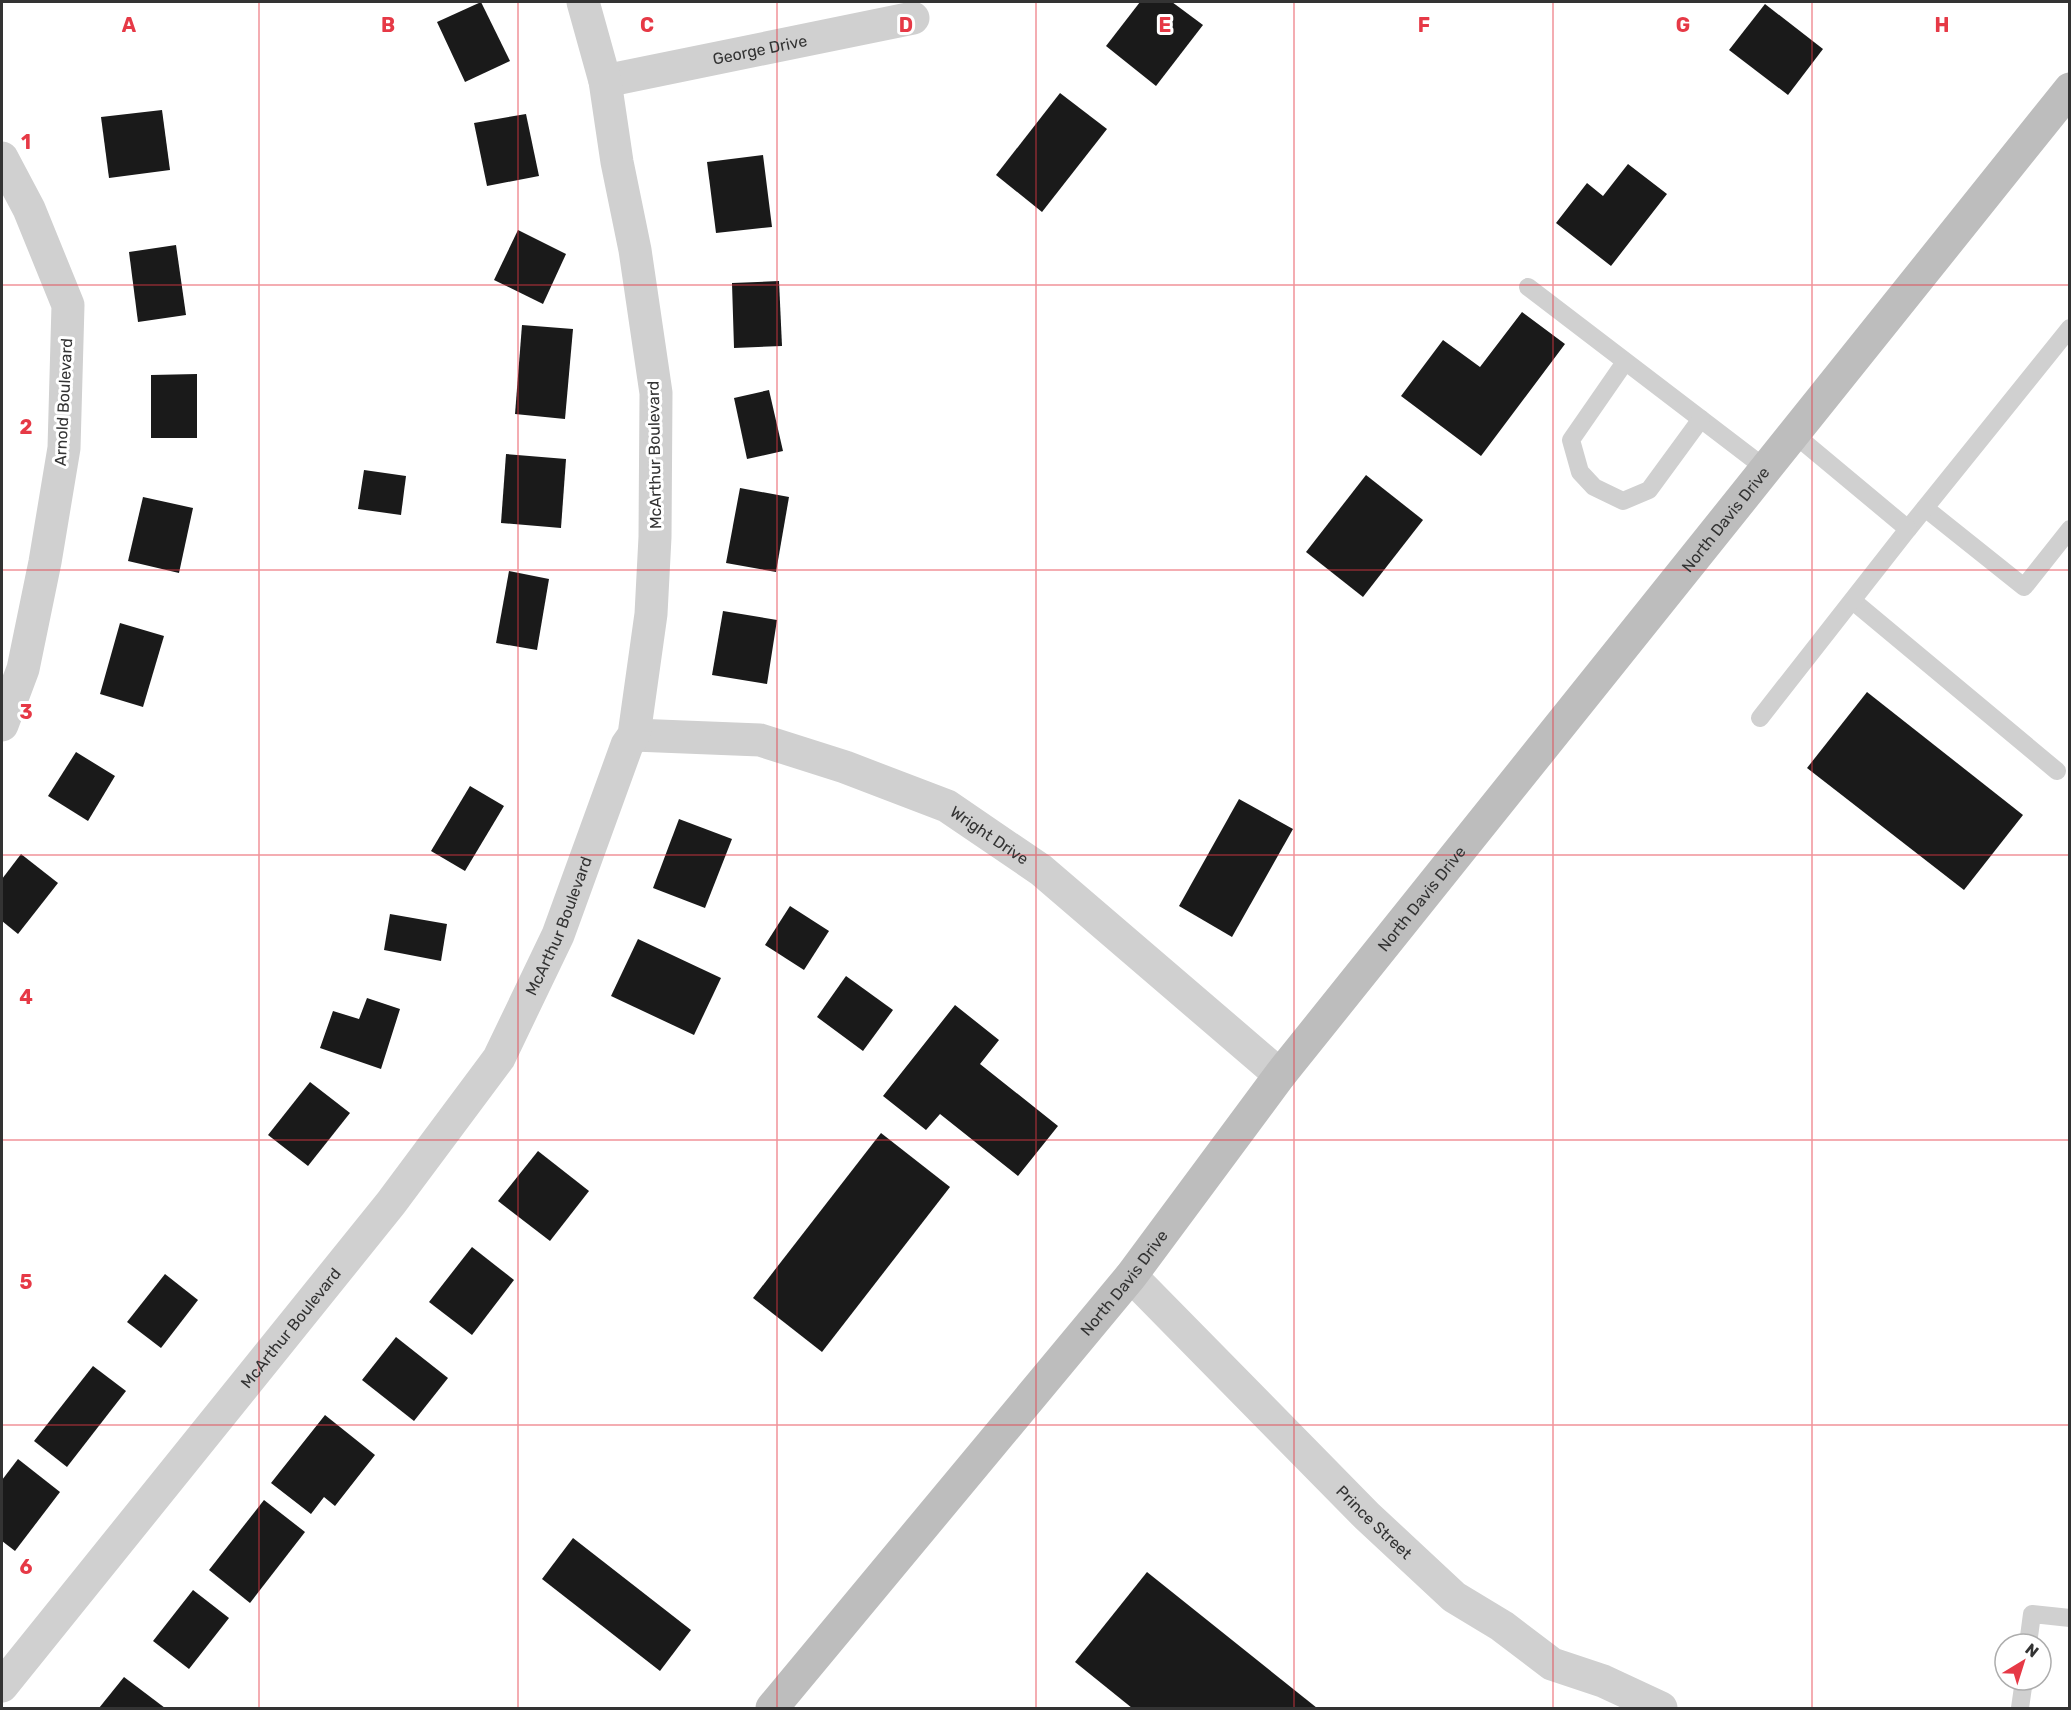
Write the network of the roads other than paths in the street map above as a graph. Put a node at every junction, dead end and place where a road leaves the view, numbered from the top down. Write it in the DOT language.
graph roads {
  1 [pos="583,2"];
  2 [pos="913,18"];
  3 [pos="605,81"];
  4 [pos="2070,89"];
  5 [pos="2,158"];
  6 [pos="1528,286"];
  7 [pos="2070,328"];
  8 [pos="1625,362"];
  9 [pos="1701,419"];
  10 [pos="1794,434"];
  11 [pos="1765,468"];
  12 [pos="1925,508"];
  13 [pos="1908,529"];
  14 [pos="2070,530"];
  15 [pos="1853,601"];
  16 [pos="1760,718"];
  17 [pos="2,725"];
  18 [pos="634,735"];
  19 [pos="2057,771"];
  20 [pos="1280,1075"];
  21 [pos="1131,1276"];
  22 [pos="2070,1618"];
  23 [pos="2030,1632"];
  24 [pos="2,1686"];
  25 [pos="2022,1692"];
  26 [pos="771,1708"];
  27 [pos="1660,1708"];
  28 [pos="2020,1708"];
  1 -- 3 [label="street, McArthur Boulevard"];
  2 -- 3 [label="street, George Drive"];
  3 -- 18 [label="street, McArthur Boulevard"];
  4 -- 10 [label="main road, North Davis Drive"];
  5 -- 17 [label="street, Arnold Boulevard"];
  6 -- 8 [label="lane"];
  7 -- 12 [label="lane"];
  8 -- 9 [label="lane"];
  8 -- 9 [label="lane"];
  9 -- 11 [label="lane"];
  10 -- 11 [label="main road, North Davis Drive"];
  10 -- 13 [label="lane"];
  11 -- 20 [label="main road, North Davis Drive"];
  12 -- 13 [label="lane"];
  12 -- 14 [label="lane"];
  13 -- 15 [label="lane"];
  15 -- 16 [label="lane"];
  15 -- 19 [label="lane"];
  18 -- 20 [label="street, Wright Drive"];
  18 -- 24 [label="street, McArthur Boulevard"];
  20 -- 21 [label="main road, North Davis Drive"];
  21 -- 26 [label="main road, North Davis Drive"];
  21 -- 27 [label="street, Prince Street"];
  22 -- 23 [label="lane"];
  25 -- 28 [label="lane"];
}
